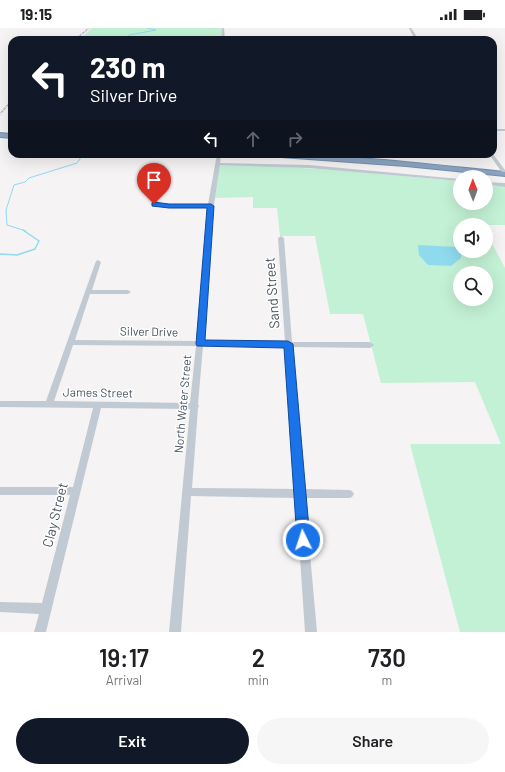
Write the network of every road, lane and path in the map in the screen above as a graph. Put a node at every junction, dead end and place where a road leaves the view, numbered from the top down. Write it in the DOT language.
graph roads {
  1 [pos="219,158"];
  2 [pos="320,158"];
  3 [pos="494,158"];
  4 [pos="496,161"];
  5 [pos="505,161"];
  6 [pos="218,164"];
  7 [pos="163,171"];
  8 [pos="505,173"];
  9 [pos="453,179"];
  10 [pos="493,184"];
  11 [pos="505,185"];
  12 [pos="211,206"];
  13 [pos="281,238"];
  14 [pos="98,262"];
  15 [pos="88,292"];
  16 [pos="128,292"];
  17 [pos="71,342"];
  18 [pos="200,344"];
  19 [pos="288,344"];
  20 [pos="370,345"];
  21 [pos="0,404"];
  22 [pos="49,404"];
  23 [pos="98,405"];
  24 [pos="195,406"];
  25 [pos="0,491"];
  26 [pos="76,492"];
  27 [pos="188,492"];
  28 [pos="300,493"];
  29 [pos="349,494"];
  30 [pos="0,607"];
  31 [pos="46,609"];
  32 [pos="40,632"];
  33 [pos="175,632"];
  34 [pos="311,632"];
  1 -- 6 [label="street, North Water Street"];
  2 -- 8 [label="highway"];
  3 -- 4 [label="street"];
  4 -- 5 [label="street"];
  4 -- 8 [label="street"];
  6 -- 9 [label="street"];
  6 -- 12 [label="street, North Water Street"];
  7 -- 12 [label="street"];
  10 -- 11 [label="street"];
  12 -- 18 [label="street, North Water Street"];
  13 -- 19 [label="street, Sand Street"];
  14 -- 15 [label="street"];
  15 -- 16 [label="street"];
  15 -- 17 [label="street"];
  17 -- 18 [label="street, Silver Drive"];
  17 -- 22 [label="street"];
  18 -- 19 [label="street, Silver Drive"];
  18 -- 24 [label="street, North Water Street"];
  19 -- 20 [label="street, Silver Drive"];
  19 -- 28 [label="street, Sand Street"];
  21 -- 22 [label="street, James Street"];
  22 -- 23 [label="street, James Street"];
  23 -- 24 [label="street, James Street"];
  23 -- 26 [label="street, Clay Street"];
  24 -- 27 [label="street, North Water Street"];
  25 -- 26 [label="street"];
  26 -- 31 [label="street, Clay Street"];
  27 -- 28 [label="street"];
  27 -- 33 [label="street, North Water Street"];
  28 -- 29 [label="street"];
  28 -- 34 [label="street, Sand Street"];
  30 -- 31 [label="street"];
  31 -- 32 [label="street, Clay Street"];
}
